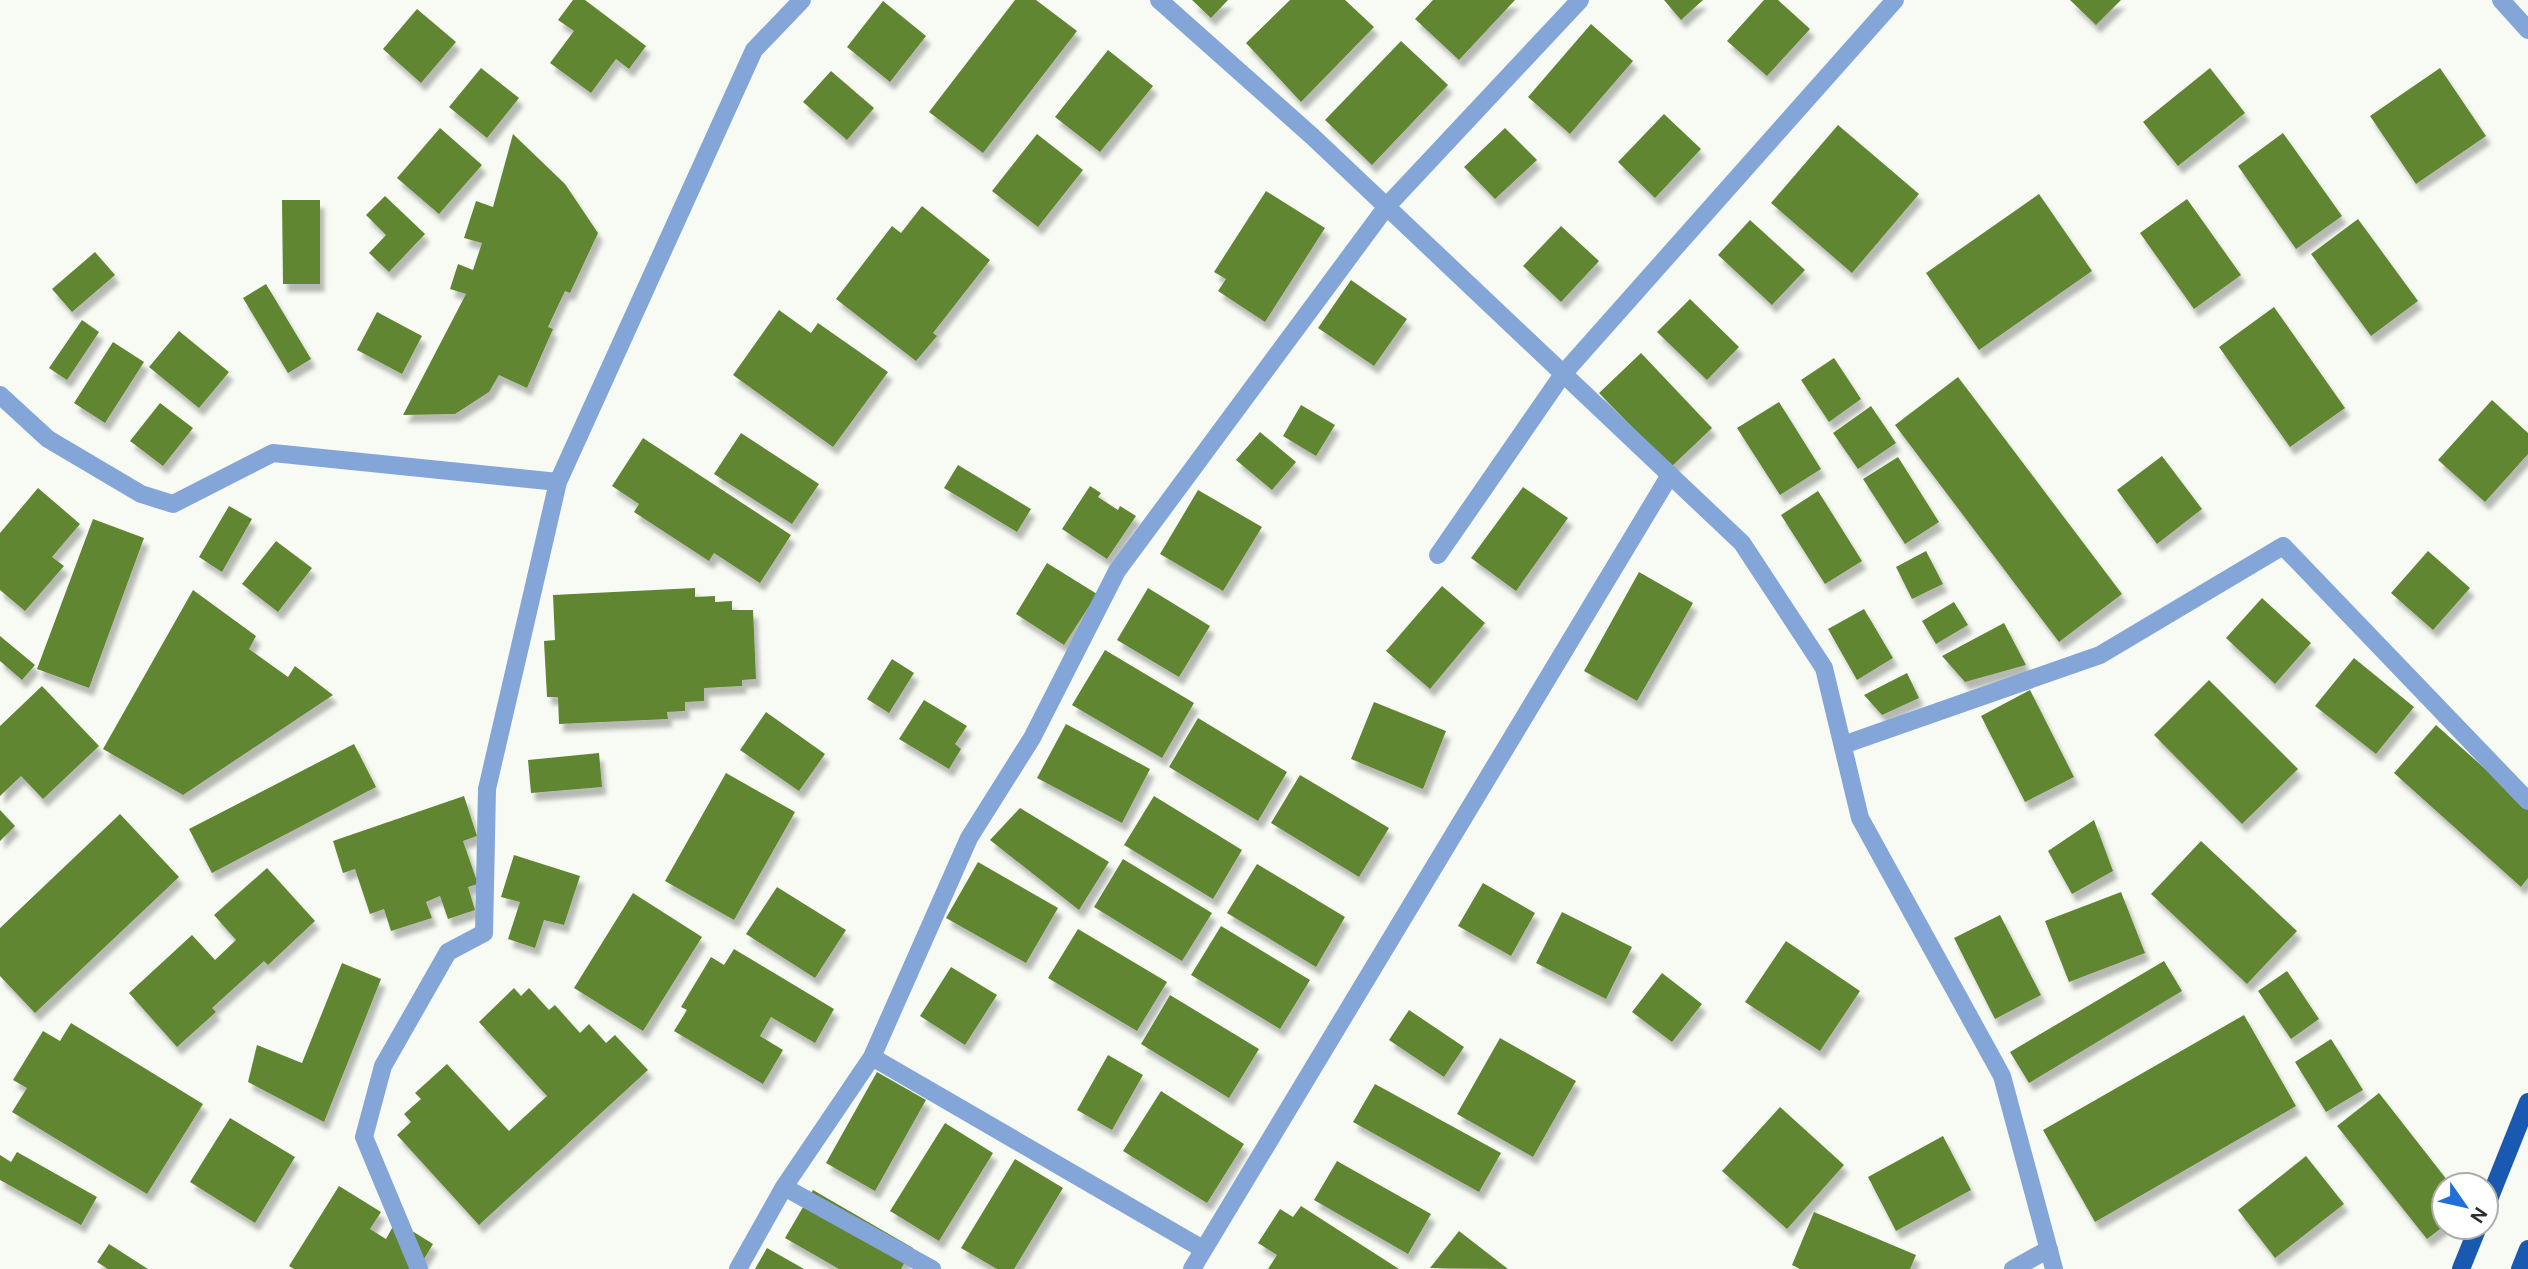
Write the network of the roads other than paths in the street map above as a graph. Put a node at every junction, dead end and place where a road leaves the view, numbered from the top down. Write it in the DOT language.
graph roads {
  1 [pos="802,0"];
  2 [pos="1159,0"];
  3 [pos="1580,0"];
  4 [pos="1895,0"];
  5 [pos="2501,0"];
  6 [pos="2528,30"];
  7 [pos="1387,206"];
  8 [pos="1563,374"];
  9 [pos="0,395"];
  10 [pos="1670,475"];
  11 [pos="558,482"];
  12 [pos="1438,555"];
  13 [pos="1843,745"];
  14 [pos="2528,801"];
  15 [pos="872,1057"];
  16 [pos="2528,1102"];
  17 [pos="2500,1172"];
  18 [pos="784,1187"];
  19 [pos="2472,1241"];
  20 [pos="1201,1248"];
  21 [pos="2528,1248"];
  22 [pos="2049,1249"];
  23 [pos="419,1269"];
  24 [pos="738,1269"];
  25 [pos="932,1269"];
  26 [pos="1192,1269"];
  27 [pos="2013,1269"];
  28 [pos="2054,1269"];
  29 [pos="2461,1269"];
  30 [pos="2520,1269"];
  1 -- 11 [label="street"];
  2 -- 7 [label="street"];
  3 -- 7 [label="street"];
  4 -- 8 [label="street"];
  5 -- 6 [label="street"];
  7 -- 8 [label="street"];
  7 -- 15 [label="street"];
  8 -- 10 [label="street"];
  8 -- 12 [label="street"];
  9 -- 11 [label="street"];
  10 -- 13 [label="street"];
  10 -- 20 [label="street"];
  11 -- 23 [label="street"];
  13 -- 14 [label="street"];
  13 -- 22 [label="street"];
  15 -- 18 [label="street"];
  15 -- 20 [label="street"];
  16 -- 17 [label="main road"];
  18 -- 24 [label="street"];
  18 -- 25 [label="street"];
  19 -- 29 [label="main road"];
  20 -- 26 [label="street"];
  21 -- 30 [label="main road"];
  22 -- 27 [label="street"];
  22 -- 28 [label="street"];
}
